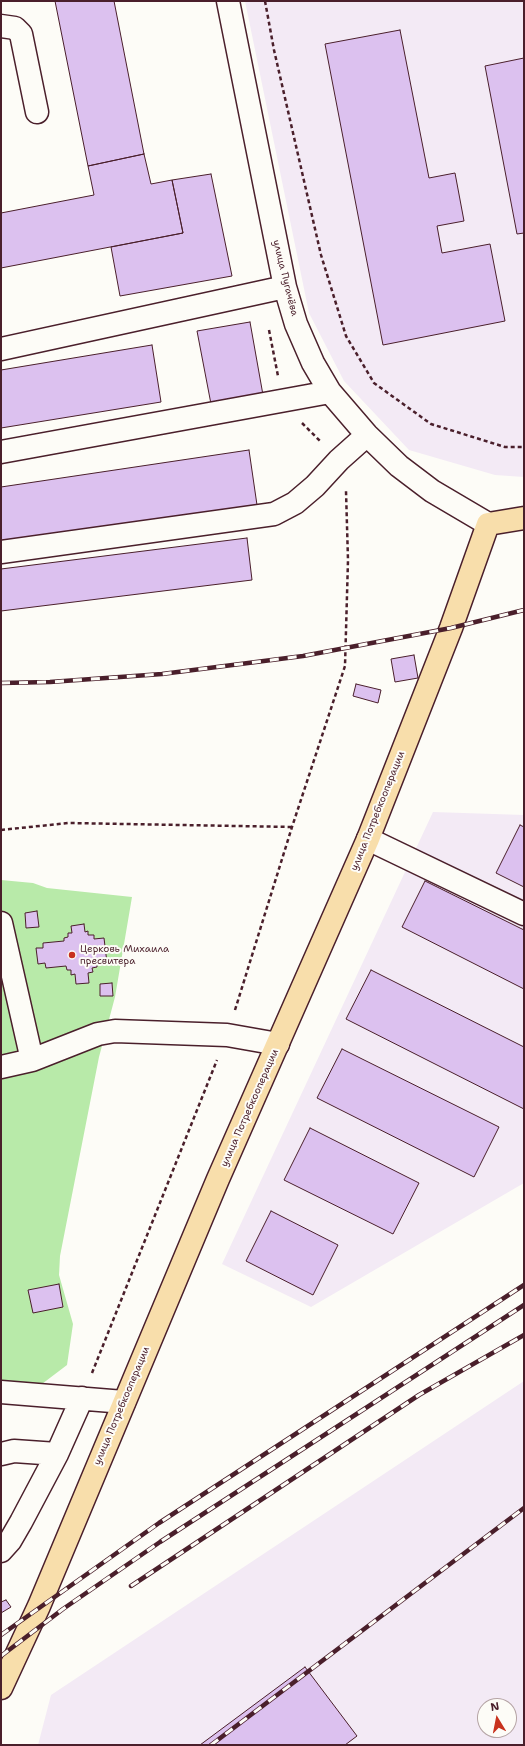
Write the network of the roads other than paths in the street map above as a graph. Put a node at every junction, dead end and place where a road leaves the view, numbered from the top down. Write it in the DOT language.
graph roads {
  1 [pos="228,1"];
  2 [pos="1,26"];
  3 [pos="37,112"];
  4 [pos="285,287"];
  5 [pos="1,349"];
  6 [pos="330,392"];
  7 [pos="367,435"];
  8 [pos="1,452"];
  9 [pos="524,518"];
  10 [pos="488,524"];
  11 [pos="1,552"];
  12 [pos="368,839"];
  13 [pos="524,914"];
  14 [pos="1,923"];
  15 [pos="278,1044"];
  16 [pos="32,1060"];
  17 [pos="1,1067"];
  18 [pos="1,1392"];
  19 [pos="82,1398"];
  20 [pos="124,1402"];
  21 [pos="1,1454"];
  22 [pos="57,1454"];
  23 [pos="1,1551"];
  24 [pos="1,1688"];
  1 -- 4 [label="street, улица Пугачёва"];
  2 -- 3 [label="street"];
  4 -- 5 [label="street"];
  4 -- 6 [label="street, улица Пугачёва"];
  6 -- 7 [label="street, улица Пугачёва"];
  6 -- 8 [label="street"];
  7 -- 10 [label="street, улица Пугачёва"];
  7 -- 11 [label="street"];
  9 -- 10 [label="main road"];
  10 -- 12 [label="main road, улица Потребкооперации"];
  12 -- 13 [label="street"];
  12 -- 15 [label="main road, улица Потребкооперации"];
  14 -- 16 [label="street"];
  15 -- 16 [label="street"];
  15 -- 20 [label="main road, улица Потребкооперации"];
  16 -- 17 [label="street"];
  18 -- 19 [label="street"];
  19 -- 20 [label="street"];
  19 -- 22 [label="street"];
  20 -- 24 [label="main road, улица Потребкооперации"];
  21 -- 22 [label="street"];
  22 -- 23 [label="street"];
}
